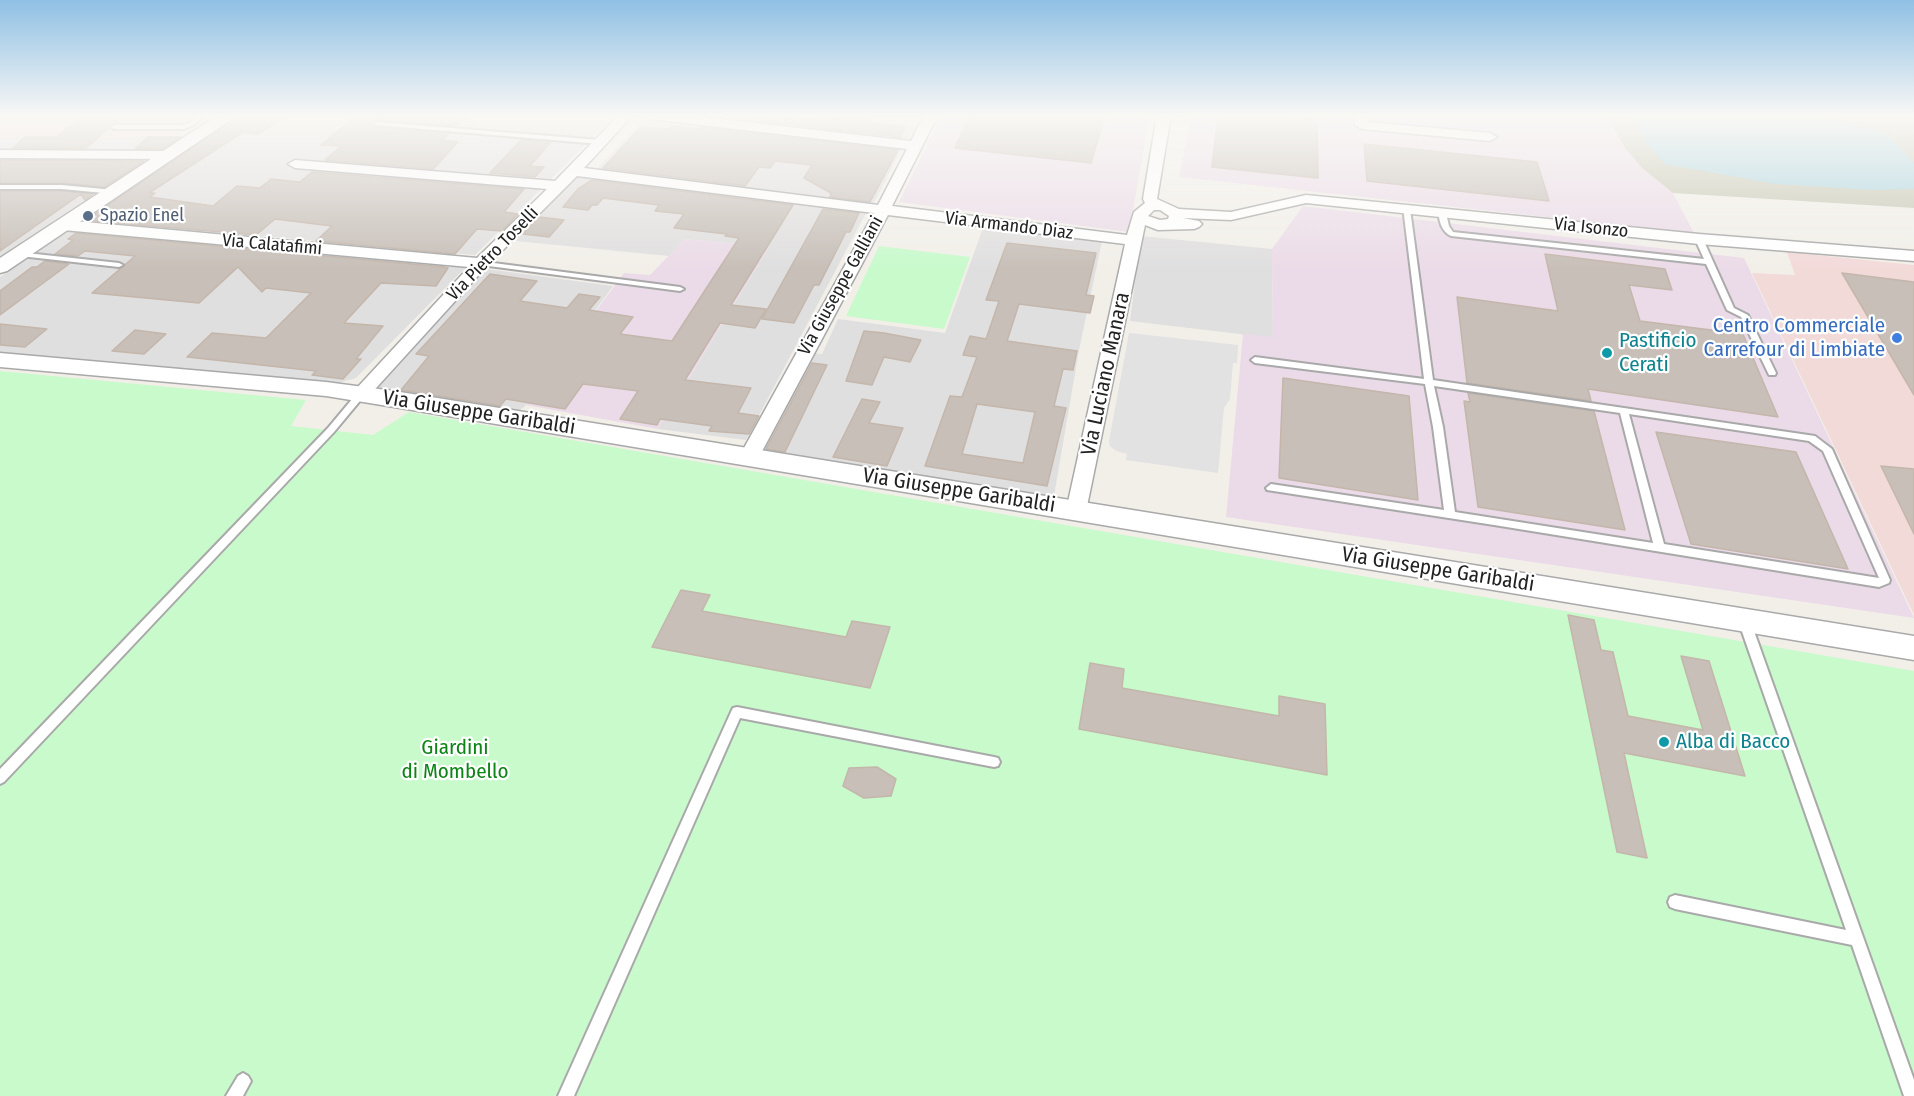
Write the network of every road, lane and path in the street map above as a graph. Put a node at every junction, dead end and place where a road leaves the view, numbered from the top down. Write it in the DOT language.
graph roads {
  1 [pos="152,166"];
  2 [pos="321,166"];
  3 [pos="578,166"];
  4 [pos="905,166"];
  5 [pos="1155,166"];
  6 [pos="574,171"];
  7 [pos="559,186"];
  8 [pos="0,187"];
  9 [pos="114,192"];
  10 [pos="1154,206"];
  11 [pos="1406,209"];
  12 [pos="883,210"];
  13 [pos="1442,213"];
  14 [pos="1141,218"];
  15 [pos="1169,220"];
  16 [pos="63,225"];
  17 [pos="1135,239"];
  18 [pos="1699,239"];
  19 [pos="20,254"];
  20 [pos="1914,256"];
  21 [pos="1708,262"];
  22 [pos="481,263"];
  23 [pos="119,266"];
  24 [pos="0,267"];
  25 [pos="680,289"];
  26 [pos="0,360"];
  27 [pos="1255,360"];
  28 [pos="1772,373"];
  29 [pos="1429,382"];
  30 [pos="361,394"];
  31 [pos="1624,412"];
  32 [pos="749,456"];
  33 [pos="1271,488"];
  34 [pos="1076,511"];
  35 [pos="1450,514"];
  36 [pos="1660,549"];
  37 [pos="1743,620"];
  38 [pos="1914,648"];
  39 [pos="994,762"];
  40 [pos="0,778"];
  41 [pos="1675,902"];
  42 [pos="1857,939"];
  43 [pos="243,1081"];
  44 [pos="234,1096"];
  45 [pos="566,1096"];
  46 [pos="1912,1096"];
  1 -- 9 [label="street"];
  2 -- 7 [label="street"];
  3 -- 6 [label="street, Via Pietro Toselli"];
  4 -- 12 [label="street, Via Giuseppe Galliani"];
  5 -- 10 [label="street"];
  6 -- 7 [label="street, Via Pietro Toselli"];
  6 -- 12 [label="street, Via Armando Diaz"];
  7 -- 22 [label="street, Via Pietro Toselli"];
  8 -- 9 [label="lane"];
  9 -- 16 [label="street"];
  10 -- 14 [label="street"];
  10 -- 15 [label="street"];
  11 -- 13 [label="street, Via Isonzo"];
  11 -- 15 [label="street, Via Isonzo"];
  11 -- 29 [label="lane"];
  12 -- 17 [label="street, Via Armando Diaz"];
  12 -- 32 [label="street, Via Giuseppe Galliani"];
  13 -- 18 [label="street, Via Isonzo"];
  13 -- 21 [label="lane"];
  14 -- 15 [label="street"];
  14 -- 17 [label="street, Via Luciano Manara"];
  15 -- 17 [label="street"];
  16 -- 19 [label="street"];
  16 -- 22 [label="street, Via Calatafimi"];
  17 -- 34 [label="street, Via Luciano Manara"];
  18 -- 20 [label="street, Via Isonzo"];
  18 -- 21 [label="lane"];
  19 -- 23 [label="lane"];
  19 -- 24 [label="street"];
  21 -- 28 [label="lane"];
  22 -- 25 [label="lane"];
  22 -- 30 [label="street, Via Pietro Toselli"];
  26 -- 30 [label="street, Via Giuseppe Garibaldi"];
  27 -- 29 [label="lane"];
  29 -- 31 [label="lane"];
  29 -- 35 [label="lane"];
  30 -- 32 [label="street, Via Giuseppe Garibaldi"];
  30 -- 40 [label="lane"];
  31 -- 36 [label="lane"];
  31 -- 36 [label="lane"];
  32 -- 34 [label="street, Via Giuseppe Garibaldi"];
  33 -- 35 [label="lane"];
  34 -- 37 [label="street, Via Giuseppe Garibaldi"];
  35 -- 36 [label="lane"];
  37 -- 38 [label="street, Via Giuseppe Garibaldi"];
  37 -- 42 [label="lane"];
  39 -- 45 [label="lane"];
  41 -- 42 [label="lane"];
  42 -- 46 [label="lane"];
  43 -- 44 [label="lane"];
}
